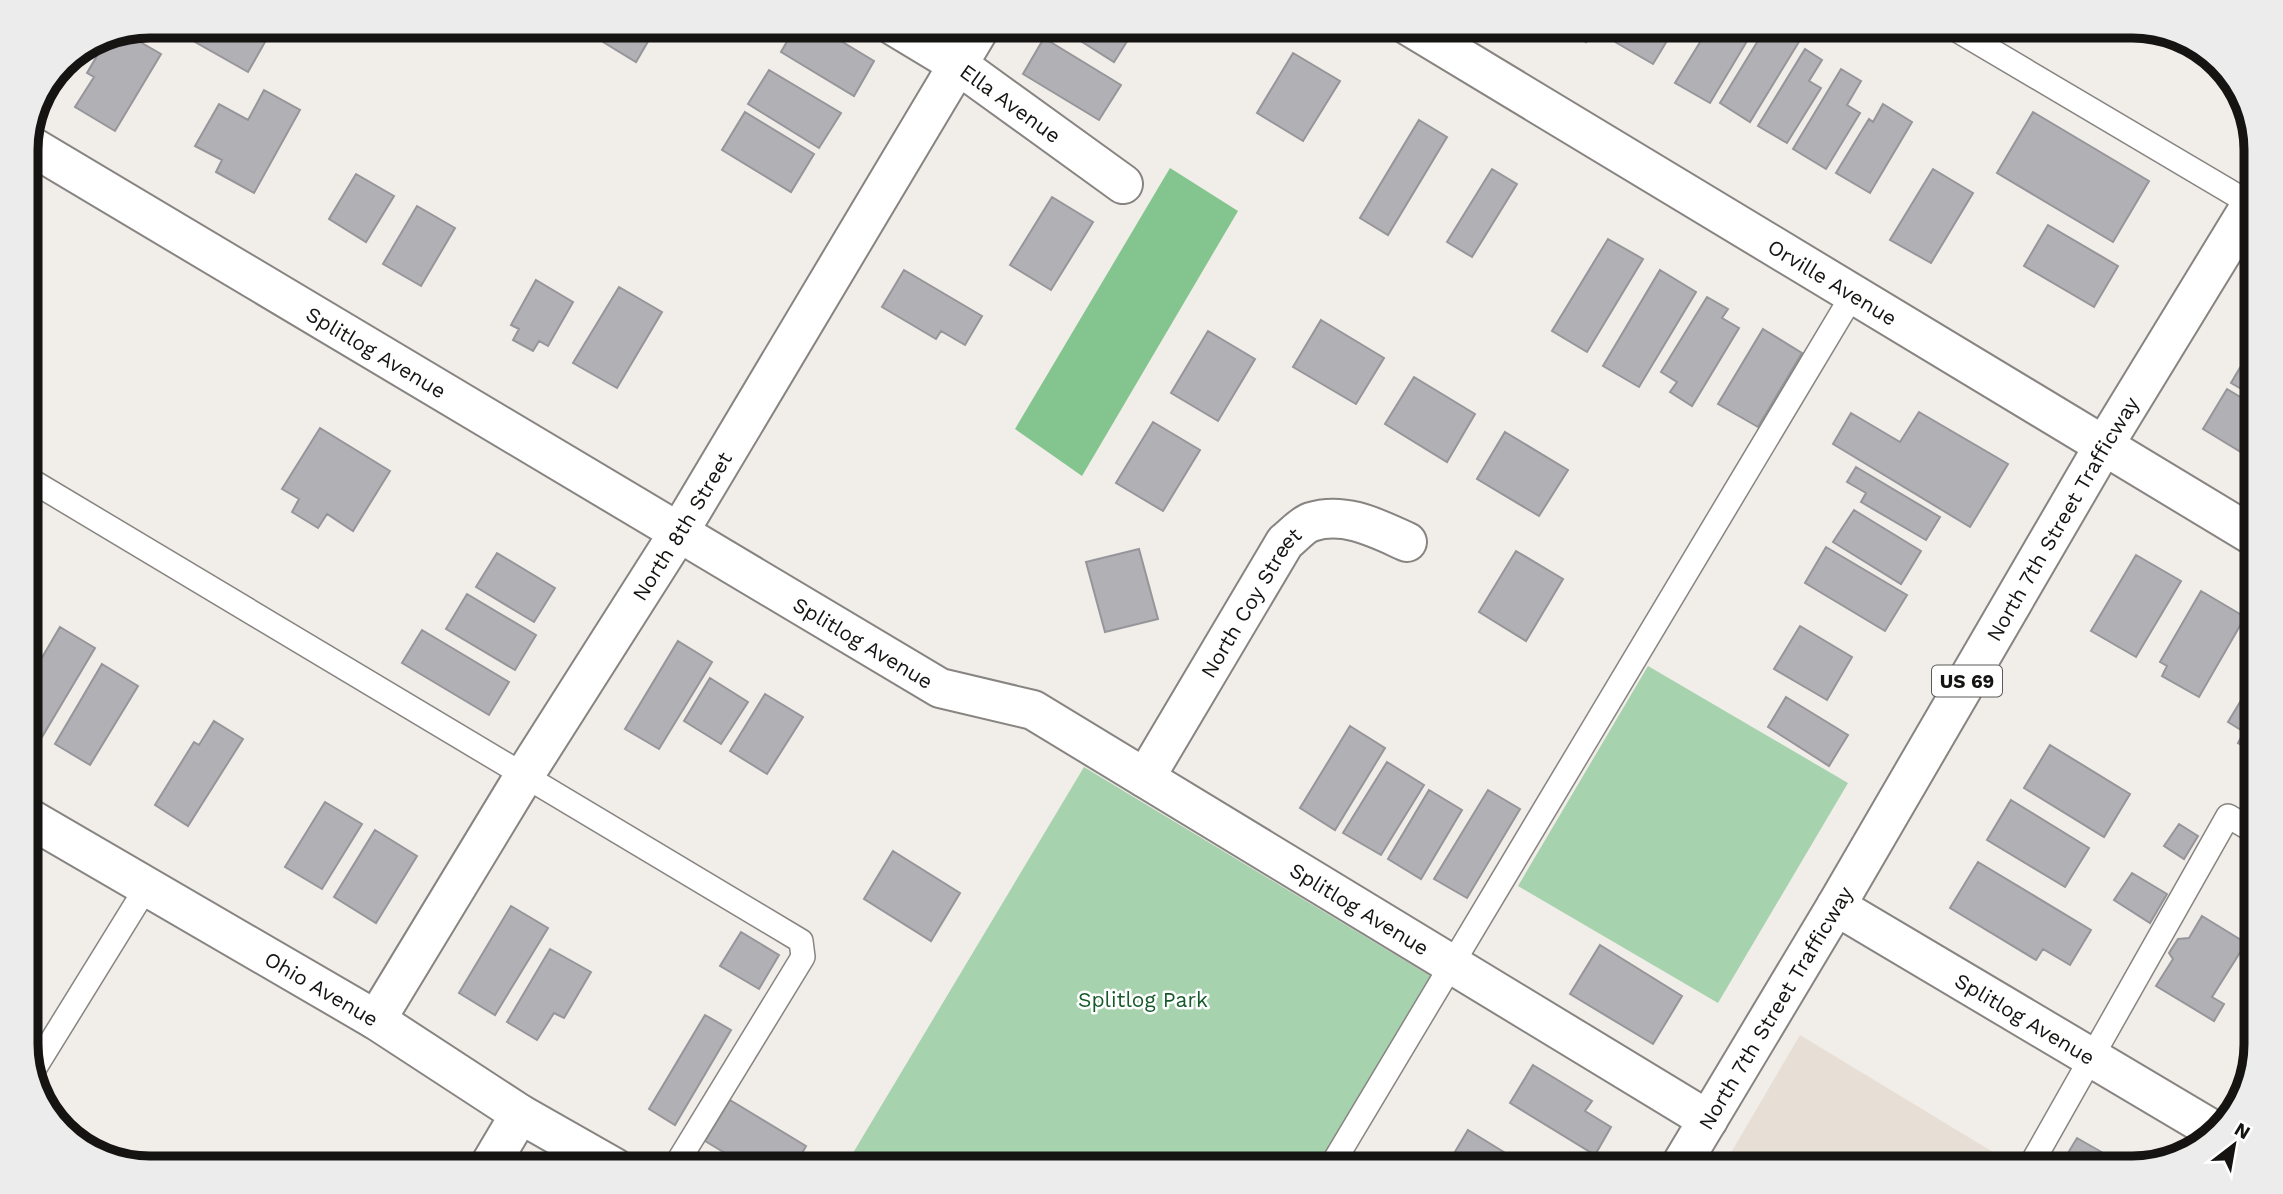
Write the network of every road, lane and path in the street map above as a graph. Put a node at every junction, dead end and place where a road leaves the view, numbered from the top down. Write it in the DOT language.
graph roads {
  1 [pos="914,38"];
  2 [pos="973,38"];
  3 [pos="1429,38"];
  4 [pos="1971,38"];
  5 [pos="957,64"];
  6 [pos="39,151"];
  7 [pos="1123,184"];
  8 [pos="2244,194"];
  9 [pos="2244,216"];
  10 [pos="1852,296"];
  11 [pos="2103,447"];
  12 [pos="39,485"];
  13 [pos="2244,530"];
  14 [pos="679,532"];
  15 [pos="1408,542"];
  16 [pos="524,776"];
  17 [pos="1145,778"];
  18 [pos="39,824"];
  19 [pos="2244,825"];
  20 [pos="146,888"];
  21 [pos="1836,906"];
  22 [pos="1450,964"];
  23 [pos="376,1020"];
  24 [pos="2090,1055"];
  25 [pos="40,1059"];
  26 [pos="520,1114"];
  27 [pos="1708,1120"];
  28 [pos="2199,1121"];
  29 [pos="495,1156"];
  30 [pos="594,1156"];
  31 [pos="681,1156"];
  32 [pos="1337,1156"];
  33 [pos="1686,1156"];
  34 [pos="2035,1156"];
  1 -- 5 [label="street, Ella Avenue"];
  2 -- 5 [label="street, North 8th Street"];
  3 -- 10 [label="street, Orville Avenue"];
  4 -- 8 [label="lane"];
  5 -- 7 [label="street, Ella Avenue"];
  5 -- 14 [label="street, North 8th Street"];
  6 -- 14 [label="street, Splitlog Avenue"];
  9 -- 11 [label="street, North 7th Street Trafficway / US 69"];
  10 -- 11 [label="street, Orville Avenue"];
  10 -- 22 [label="lane"];
  11 -- 13 [label="street, Orville Avenue"];
  11 -- 21 [label="street, North 7th Street Trafficway / US 69"];
  12 -- 16 [label="lane"];
  14 -- 16 [label="street, North 8th Street"];
  14 -- 17 [label="street, Splitlog Avenue"];
  15 -- 17 [label="street, North Coy Street"];
  16 -- 23 [label="street, North 8th Street"];
  16 -- 31 [label="lane"];
  17 -- 22 [label="street, Splitlog Avenue"];
  18 -- 20 [label="street, Ohio Avenue"];
  19 -- 24 [label="lane"];
  20 -- 23 [label="street, Ohio Avenue"];
  20 -- 25 [label="lane"];
  21 -- 24 [label="street, Splitlog Avenue"];
  21 -- 27 [label="street, North 7th Street Trafficway / US 69"];
  22 -- 27 [label="street, Splitlog Avenue"];
  22 -- 32 [label="lane"];
  23 -- 26 [label="street, Ohio Avenue"];
  24 -- 28 [label="street, Splitlog Avenue"];
  24 -- 34 [label="lane"];
  26 -- 29 [label="street"];
  26 -- 30 [label="street, Ohio Avenue"];
  27 -- 33 [label="street, North 7th Street Trafficway / US 69"];
}
